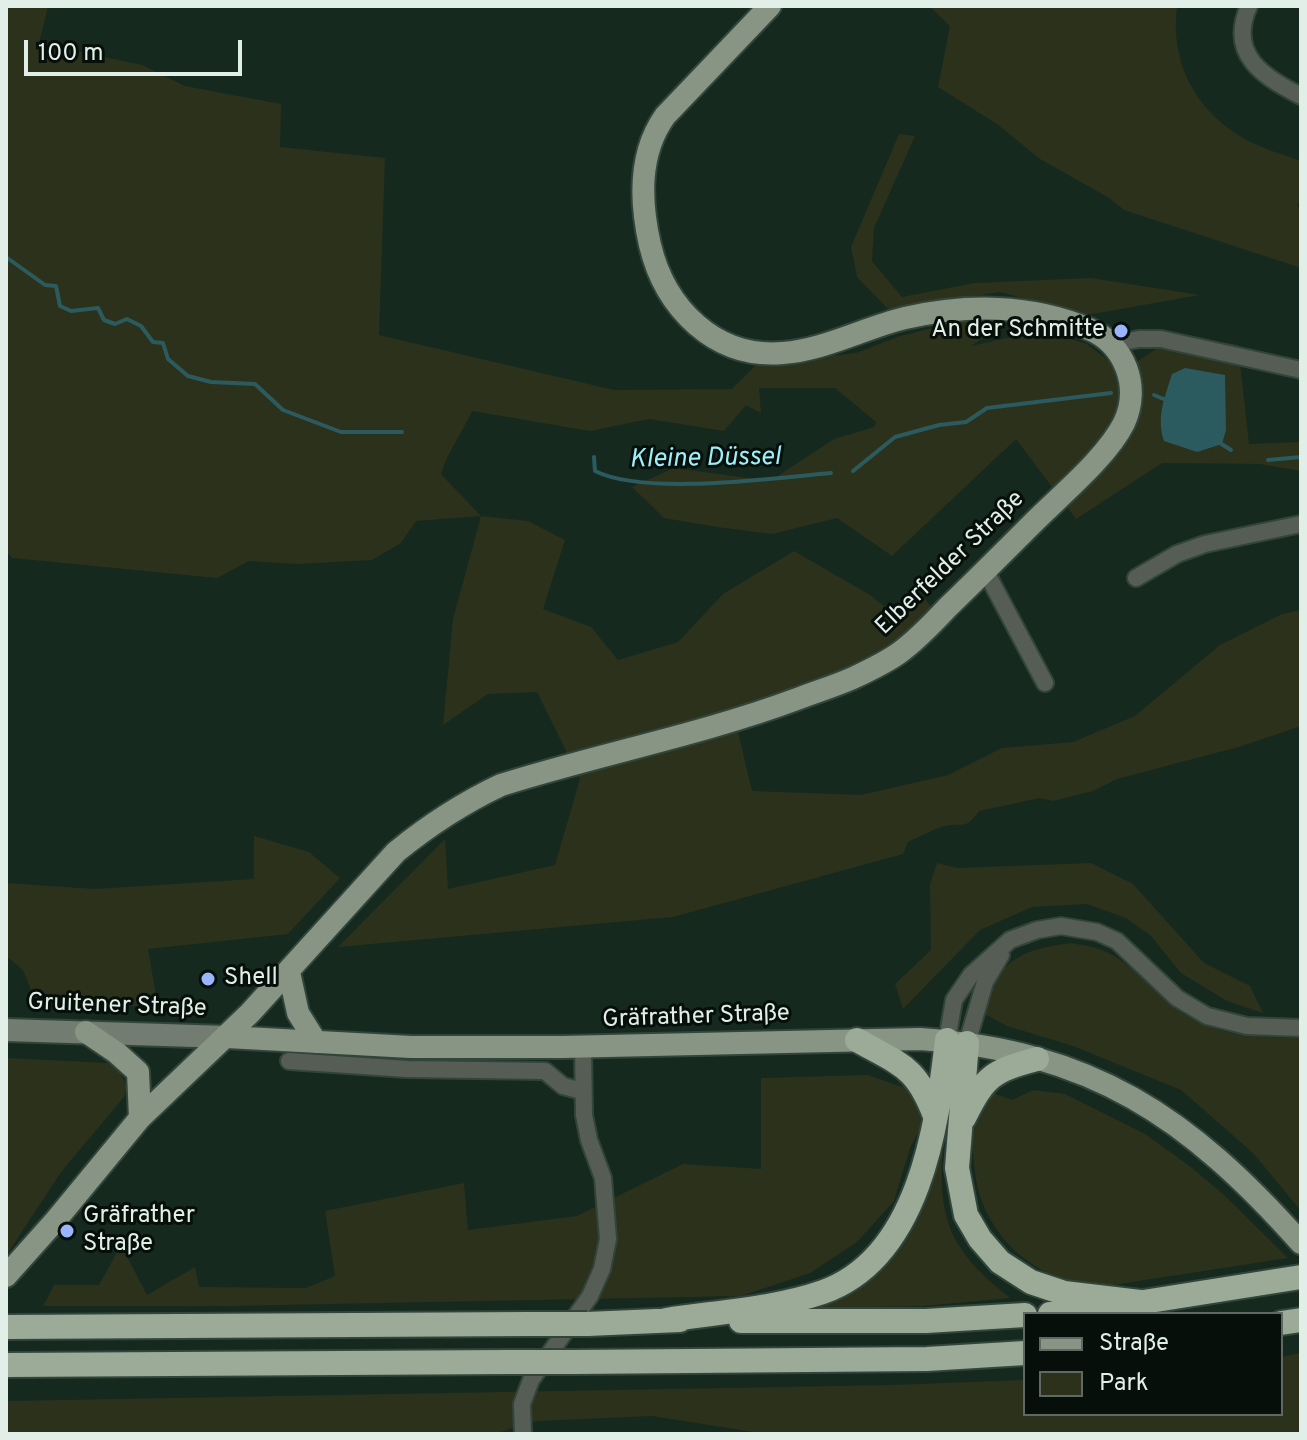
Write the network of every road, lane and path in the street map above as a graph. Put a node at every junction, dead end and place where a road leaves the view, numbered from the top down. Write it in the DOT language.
graph roads {
  1 [pos="770,6"];
  2 [pos="1249,6"];
  3 [pos="1301,96"];
  4 [pos="1113,344"];
  5 [pos="1301,370"];
  6 [pos="1301,524"];
  7 [pos="985,570"];
  8 [pos="1136,578"];
  9 [pos="1045,683"];
  10 [pos="289,972"];
  11 [pos="1301,1028"];
  12 [pos="6,1030"];
  13 [pos="86,1032"];
  14 [pos="227,1037"];
  15 [pos="857,1040"];
  16 [pos="316,1042"];
  17 [pos="957,1042"];
  18 [pos="583,1047"];
  19 [pos="1037,1059"];
  20 [pos="289,1061"];
  21 [pos="583,1083"];
  22 [pos="935,1116"];
  23 [pos="140,1118"];
  24 [pos="961,1124"];
  25 [pos="1294,1234"];
  26 [pos="6,1276"];
  27 [pos="1301,1277"];
  28 [pos="1140,1302"];
  29 [pos="1065,1312"];
  30 [pos="1023,1315"];
  31 [pos="666,1320"];
  32 [pos="6,1327"];
  33 [pos="1023,1353"];
  34 [pos="6,1365"];
  35 [pos="523,1434"];
  1 -- 4 [label="main road"];
  2 -- 3 [label="street"];
  4 -- 5 [label="street"];
  4 -- 7 [label="main road, Elberfelder Straße"];
  6 -- 8 [label="street"];
  7 -- 9 [label="street"];
  7 -- 10 [label="main road, Elberfelder Straße"];
  10 -- 14 [label="main road, Elberfelder Straße"];
  10 -- 16 [label="main road"];
  11 -- 17 [label="street"];
  12 -- 13 [label="main road, Gruitener Straße"];
  13 -- 14 [label="main road, Gruitener Straße"];
  13 -- 23 [label="main road"];
  14 -- 16 [label="main road, Gräfrather Straße"];
  14 -- 23 [label="main road, Elberfelder Straße"];
  15 -- 17 [label="main road, Gräfrather Straße"];
  15 -- 18 [label="main road, Gräfrather Straße"];
  15 -- 22 [label="highway"];
  16 -- 18 [label="main road, Gräfrather Straße"];
  17 -- 19 [label="main road, Gräfrather Straße"];
  17 -- 22 [label="highway"];
  17 -- 24 [label="highway"];
  18 -- 21 [label="street"];
  19 -- 24 [label="highway"];
  19 -- 25 [label="main road, Gräfrather Straße"];
  20 -- 21 [label="street"];
  21 -- 35 [label="street"];
  22 -- 31 [label="highway"];
  23 -- 26 [label="main road, Elberfelder Straße"];
  24 -- 28 [label="highway"];
  27 -- 28 [label="highway"];
  28 -- 29 [label="highway"];
  30 -- 31 [label="highway"];
  31 -- 32 [label="highway, bridge"];
  33 -- 34 [label="highway, bridge"];
}
